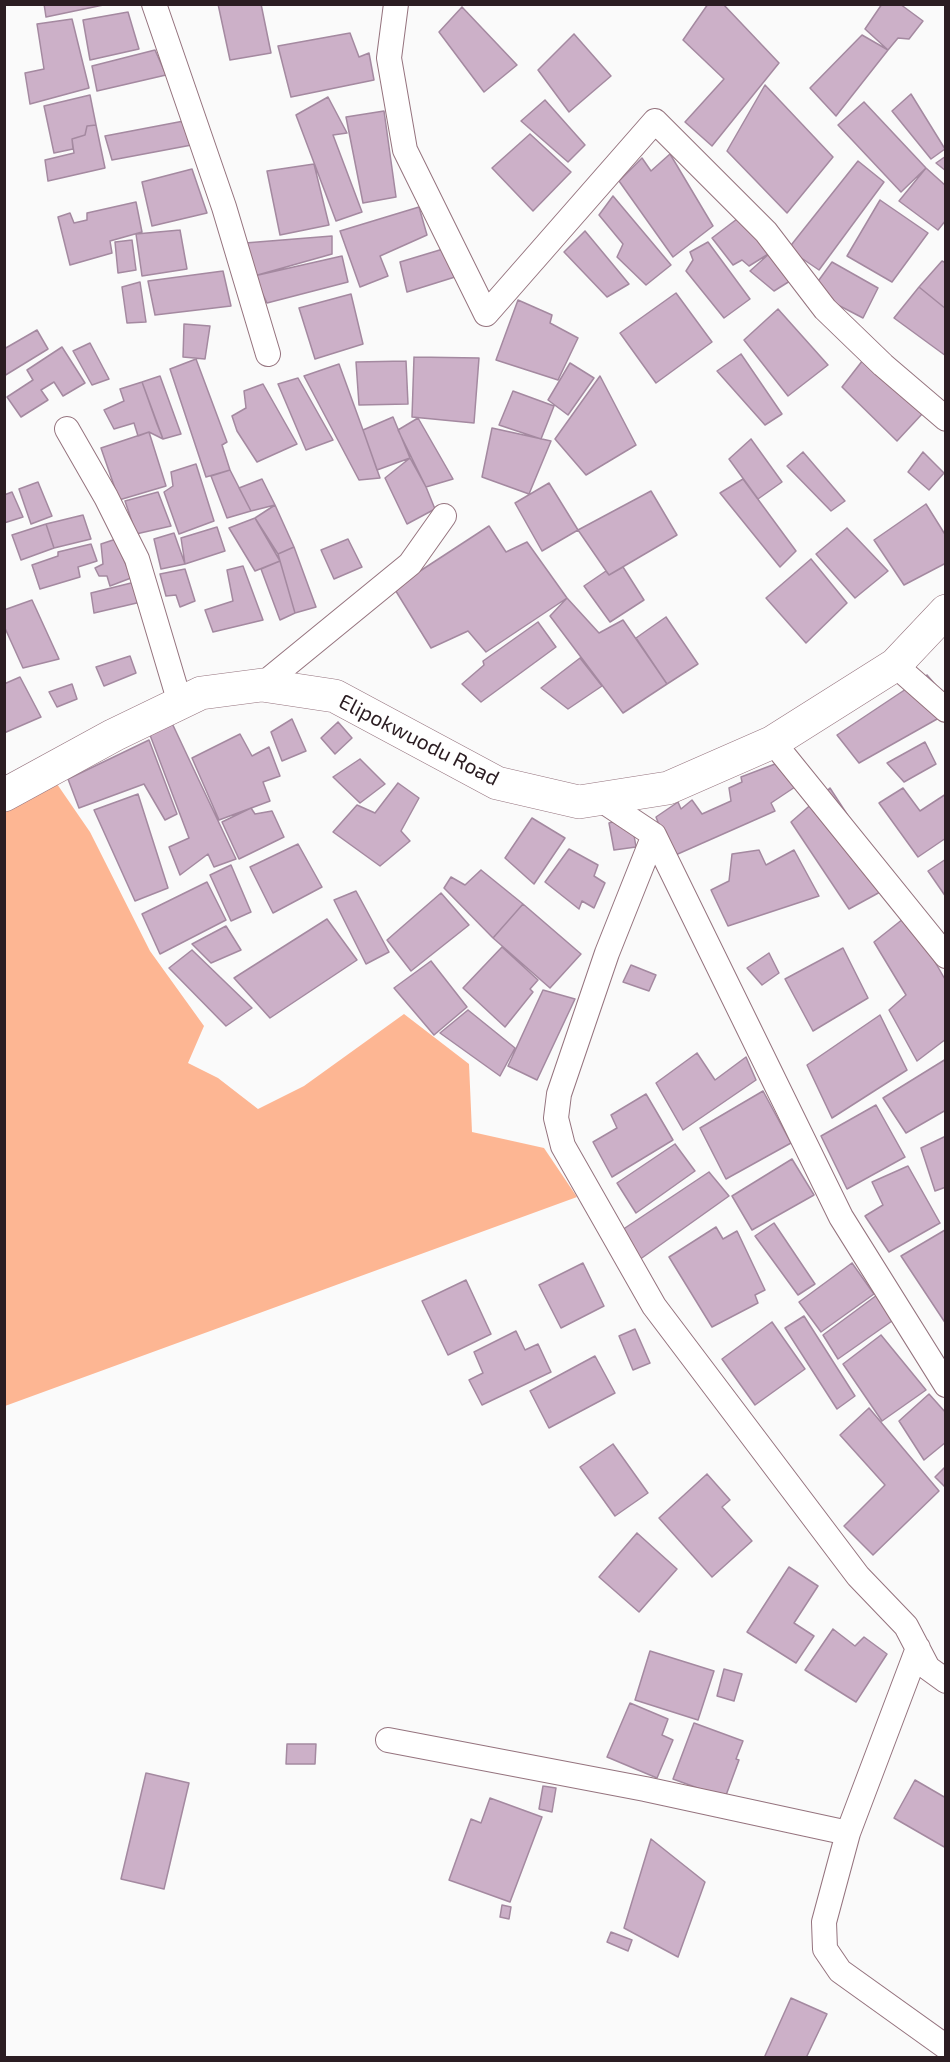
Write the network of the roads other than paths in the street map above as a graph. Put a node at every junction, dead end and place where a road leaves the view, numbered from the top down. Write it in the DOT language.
graph roads {
  1 [pos="154,4"];
  2 [pos="396,4"];
  3 [pos="268,354"];
  4 [pos="945,419"];
  5 [pos="67,429"];
  6 [pos="444,516"];
  7 [pos="945,611"];
  8 [pos="895,665"];
  9 [pos="262,686"];
  10 [pos="180,703"];
  11 [pos="945,710"];
  12 [pos="773,742"];
  13 [pos="4,795"];
  14 [pos="600,799"];
  15 [pos="654,835"];
  16 [pos="945,956"];
  17 [pos="945,1385"];
  18 [pos="918,1648"];
  19 [pos="945,1681"];
  20 [pos="388,1740"];
  21 [pos="848,1833"];
  22 [pos="945,2047"];
  1 -- 3 [label="street"];
  2 -- 4 [label="street"];
  5 -- 10 [label="street"];
  6 -- 9 [label="street"];
  7 -- 8 [label="street, Elipokwuodu Road"];
  8 -- 11 [label="street"];
  8 -- 12 [label="street, Elipokwuodu Road"];
  9 -- 10 [label="street, Elipokwuodu Road"];
  9 -- 14 [label="street, Elipokwuodu Road"];
  10 -- 13 [label="street, Elipokwuodu Road"];
  12 -- 14 [label="street, Elipokwuodu Road"];
  12 -- 16 [label="street"];
  14 -- 15 [label="street"];
  15 -- 17 [label="street"];
  15 -- 18 [label="street"];
  18 -- 19 [label="street"];
  18 -- 21 [label="street"];
  20 -- 21 [label="street"];
  21 -- 22 [label="street"];
}
